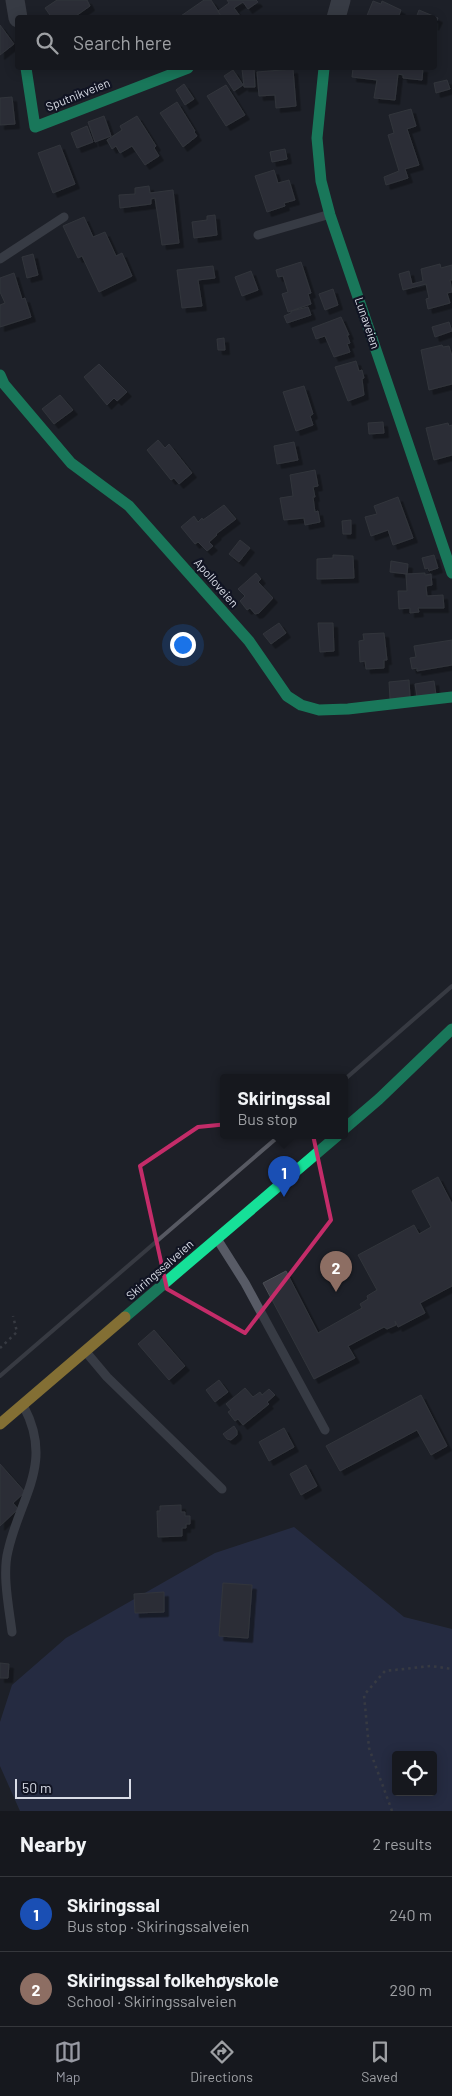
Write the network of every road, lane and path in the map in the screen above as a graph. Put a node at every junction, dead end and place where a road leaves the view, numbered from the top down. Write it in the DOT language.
graph roads {
  1 [pos="15,0"];
  2 [pos="341,0"];
  3 [pos="18,15"];
  4 [pos="337,15"];
  5 [pos="26,70"];
  6 [pos="183,70"];
  7 [pos="324,70"];
  8 [pos="330,215"];
  9 [pos="64,217"];
  10 [pos="258,235"];
  11 [pos="0,259"];
  12 [pos="0,375"];
  13 [pos="452,573"];
  14 [pos="452,697"];
  15 [pos="452,1029"];
  16 [pos="348,1126"];
  17 [pos="334,1139"];
  18 [pos="217,1239"];
  19 [pos="13,1316"];
  20 [pos="0,1348"];
  21 [pos="86,1351"];
  22 [pos="22,1405"];
  23 [pos="0,1424"];
  24 [pos="325,1430"];
  25 [pos="222,1489"];
  26 [pos="12,1632"];
  27 [pos="452,1669"];
  28 [pos="392,1811"];
  1 -- 3 [label="street"];
  2 -- 4 [label="street"];
  5 -- 6 [label="street, Sputnikveien"];
  7 -- 8 [label="street, Lunaveien"];
  8 -- 10 [label="lane"];
  8 -- 13 [label="street, Lunaveien"];
  9 -- 11 [label="lane"];
  12 -- 14 [label="street, Apolloveien"];
  15 -- 16 [label="street"];
  17 -- 18 [label="street, Skiringssalveien"];
  18 -- 21 [label="street, Skiringssalveien"];
  18 -- 24 [label="lane"];
  19 -- 20 [label="path"];
  21 -- 22 [label="street, Skiringssalveien"];
  21 -- 25 [label="lane"];
  22 -- 23 [label="street, Skiringssalveien"];
  22 -- 26 [label="lane"];
  27 -- 28 [label="path"];
}
